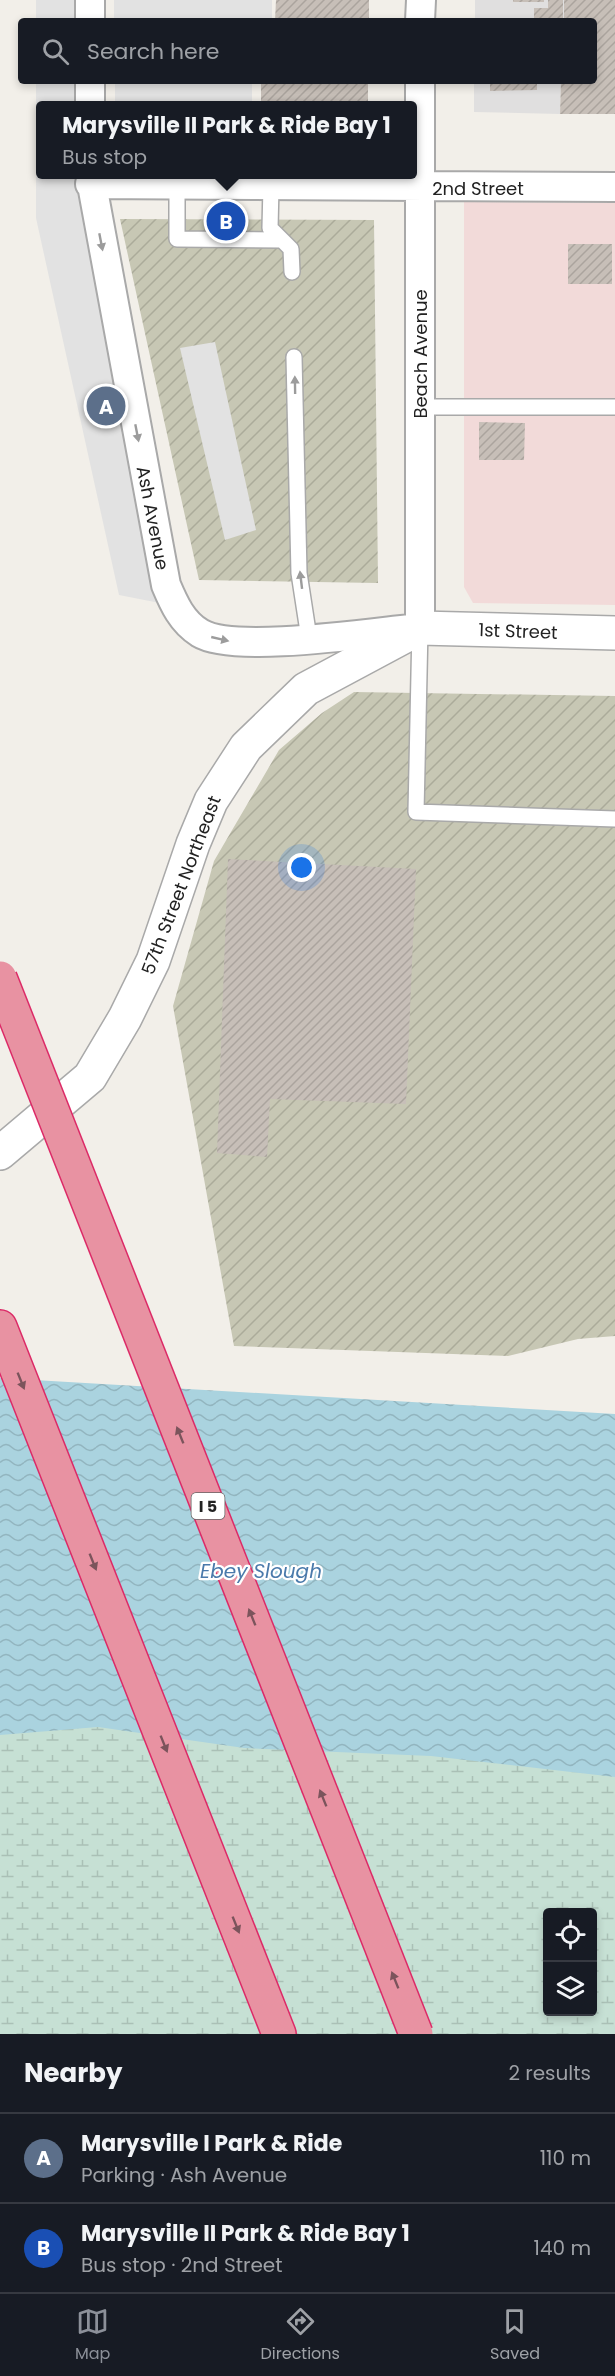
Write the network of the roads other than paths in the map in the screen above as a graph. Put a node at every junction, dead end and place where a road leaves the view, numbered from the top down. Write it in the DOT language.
graph roads {
  1 [pos="90,0"];
  2 [pos="420,0"];
  3 [pos="90,18"];
  4 [pos="420,18"];
  5 [pos="90,84"];
  6 [pos="420,84"];
  7 [pos="90,101"];
  8 [pos="90,179"];
  9 [pos="177,185"];
  10 [pos="271,186"];
  11 [pos="615,187"];
  12 [pos="420,188"];
  13 [pos="287,245"];
  14 [pos="292,272"];
  15 [pos="294,357"];
  16 [pos="420,407"];
  17 [pos="615,407"];
  18 [pos="420,628"];
  19 [pos="615,633"];
  20 [pos="309,638"];
  21 [pos="615,819"];
  22 [pos="0,978"];
  23 [pos="0,1153"];
  24 [pos="0,1327"];
  25 [pos="279,2034"];
  26 [pos="416,2034"];
  1 -- 3 [label="street"];
  2 -- 4 [label="street"];
  5 -- 7 [label="street"];
  6 -- 12 [label="street, Beach Avenue"];
  8 -- 9 [label="street, 2nd Street"];
  8 -- 20 [label="street, Ash Avenue, one-way"];
  9 -- 10 [label="street, 2nd Street"];
  9 -- 13 [label="lane"];
  10 -- 12 [label="street, 2nd Street"];
  10 -- 13 [label="lane"];
  11 -- 12 [label="street, 2nd Street"];
  12 -- 16 [label="street, Beach Avenue"];
  13 -- 14 [label="lane"];
  20 -- 15 [label="lane, one-way"];
  16 -- 17 [label="lane"];
  16 -- 18 [label="street, Beach Avenue"];
  18 -- 19 [label="street, 1st Street"];
  18 -- 20 [label="street, Ash Avenue"];
  18 -- 21 [label="lane"];
  18 -- 23 [label="street, 57th Street Northeast"];
  26 -- 22 [label="highway, I 5, one-way, bridge"];
  24 -- 25 [label="highway, one-way"];
}
